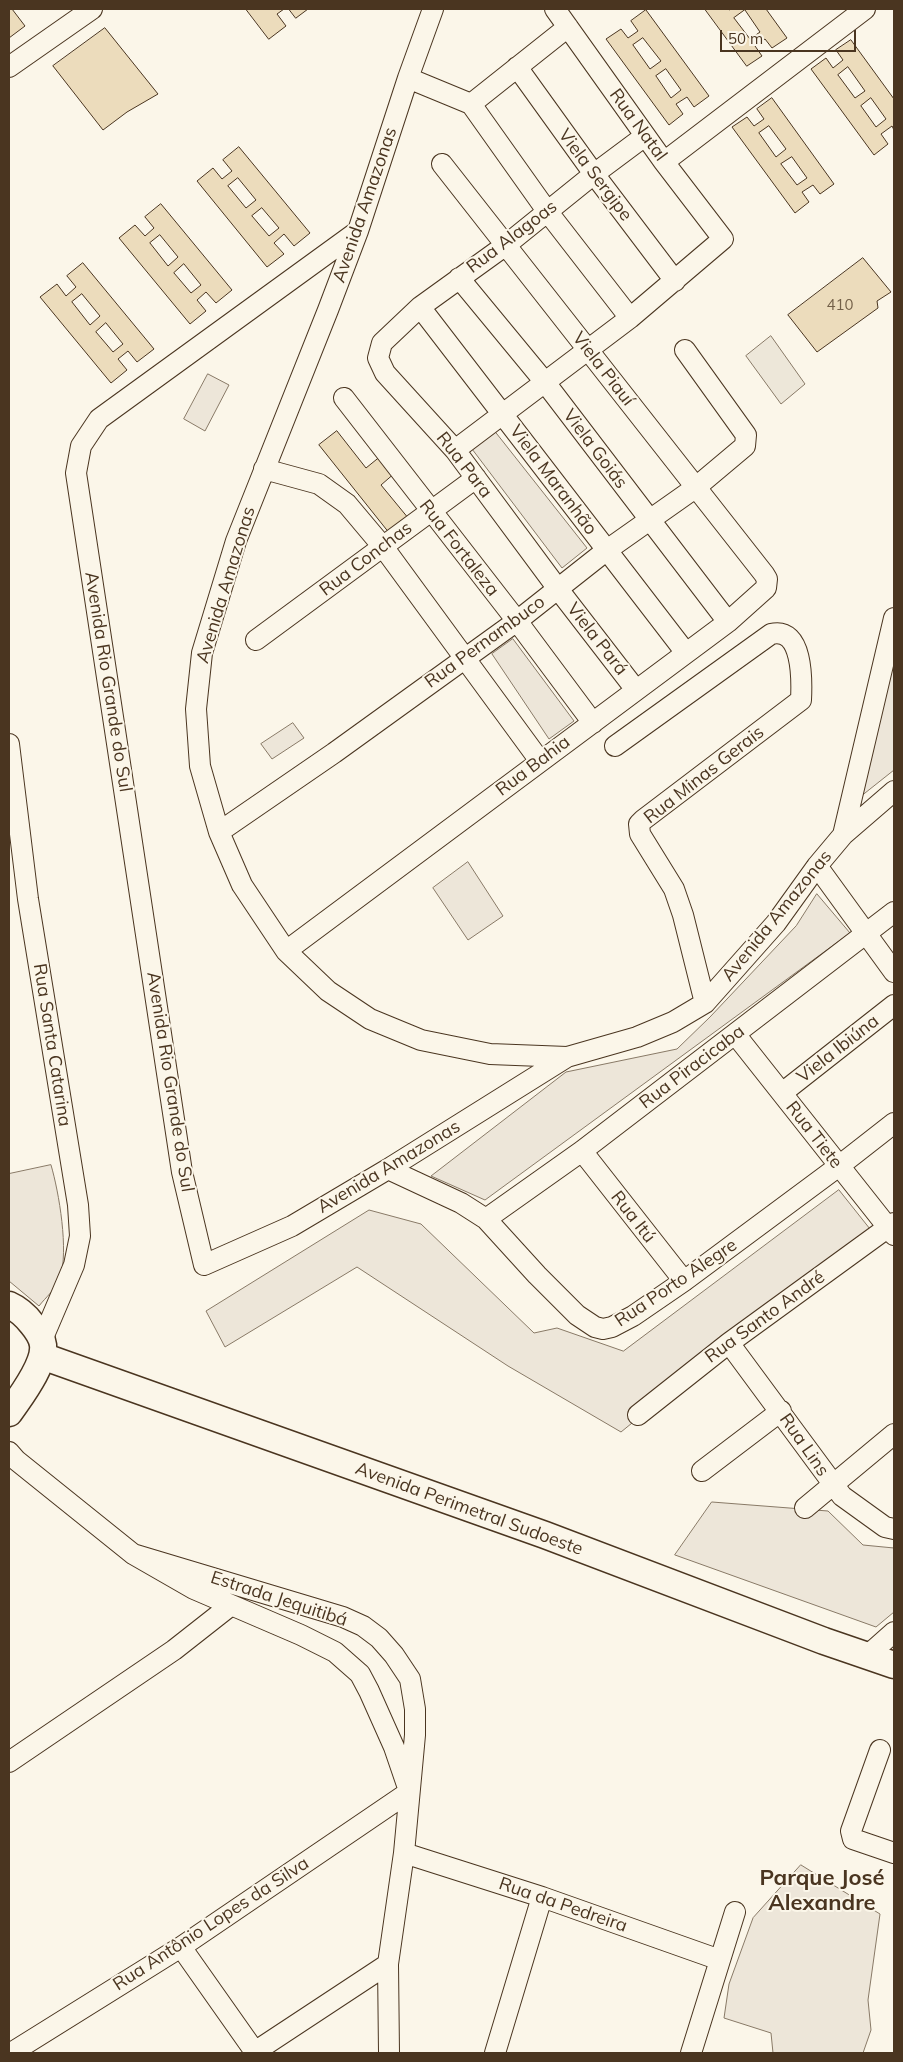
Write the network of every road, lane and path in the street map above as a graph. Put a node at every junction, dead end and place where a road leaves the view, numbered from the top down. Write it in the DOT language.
graph roads {
  1 [pos="92,9"];
  2 [pos="433,9"];
  3 [pos="555,9"];
  4 [pos="865,9"];
  5 [pos="568,27"];
  6 [pos="9,67"];
  7 [pos="517,67"];
  8 [pos="408,78"];
  9 [pos="471,104"];
  10 [pos="645,136"];
  11 [pos="664,162"];
  12 [pos="442,164"];
  13 [pos="594,174"];
  14 [pos="548,211"];
  15 [pos="358,231"];
  16 [pos="506,245"];
  17 [pos="459,278"];
  18 [pos="675,281"];
  19 [pos="420,307"];
  20 [pos="630,318"];
  21 [pos="382,342"];
  22 [pos="589,349"];
  23 [pos="685,350"];
  24 [pos="544,381"];
  25 [pos="344,398"];
  26 [pos="502,413"];
  27 [pos="455,450"];
  28 [pos="264,470"];
  29 [pos="476,478"];
  30 [pos="695,488"];
  31 [pos="430,511"];
  32 [pos="650,520"];
  33 [pos="384,548"];
  34 [pos="607,550"];
  35 [pos="764,574"];
  36 [pos="558,589"];
  37 [pos="894,618"];
  38 [pos="517,621"];
  39 [pos="728,622"];
  40 [pos="256,640"];
  41 [pos="686,653"];
  42 [pos="464,659"];
  43 [pos="636,690"];
  44 [pos="592,723"];
  45 [pos="9,744"];
  46 [pos="615,746"];
  47 [pos="540,761"];
  48 [pos="894,792"];
  49 [pos="219,832"];
  50 [pos="843,835"];
  51 [pos="816,866"];
  52 [pos="894,912"];
  53 [pos="865,933"];
  54 [pos="286,951"];
  55 [pos="894,972"];
  56 [pos="705,1003"];
  57 [pos="894,1005"];
  58 [pos="735,1034"];
  59 [pos="567,1057"];
  60 [pos="782,1093"];
  61 [pos="894,1122"];
  62 [pos="582,1152"];
  63 [pos="839,1166"];
  64 [pos="388,1170"];
  65 [pos="486,1219"];
  66 [pos="892,1228"];
  67 [pos="204,1265"];
  68 [pos="684,1281"];
  69 [pos="9,1305"];
  70 [pos="729,1343"];
  71 [pos="42,1348"];
  72 [pos="781,1411"];
  73 [pos="9,1413"];
  74 [pos="638,1414"];
  75 [pos="894,1434"];
  76 [pos="9,1452"];
  77 [pos="702,1471"];
  78 [pos="832,1484"];
  79 [pos="806,1508"];
  80 [pos="894,1529"];
  81 [pos="133,1554"];
  82 [pos="230,1606"];
  83 [pos="894,1632"];
  84 [pos="867,1656"];
  85 [pos="894,1665"];
  86 [pos="880,1750"];
  87 [pos="9,1762"];
  88 [pos="409,1792"];
  89 [pos="404,1853"];
  90 [pos="894,1853"];
  91 [pos="542,1896"];
  92 [pos="735,1912"];
  93 [pos="180,1947"];
  94 [pos="720,1960"];
  95 [pos="388,1964"];
  96 [pos="11,2053"];
  97 [pos="254,2053"];
  98 [pos="389,2053"];
  99 [pos="495,2053"];
  100 [pos="691,2053"];
  1 -- 6 [label="street"];
  2 -- 8 [label="street, Avenida Amazonas"];
  3 -- 5 [label="street, Rua Natal"];
  4 -- 11 [label="street"];
  5 -- 7 [label="street"];
  5 -- 10 [label="street, Rua Natal"];
  7 -- 9 [label="street"];
  7 -- 13 [label="street, Viela Sergipe"];
  8 -- 9 [label="street"];
  8 -- 15 [label="street, Avenida Amazonas"];
  9 -- 14 [label="street"];
  10 -- 11 [label="street, Rua Natal"];
  10 -- 13 [label="street, Rua Alagoas"];
  11 -- 18 [label="street, Rua Natal"];
  12 -- 16 [label="street, Viela Piauí"];
  13 -- 14 [label="street, Rua Alagoas"];
  13 -- 18 [label="street, Viela Sergipe"];
  14 -- 16 [label="street, Rua Alagoas"];
  14 -- 20 [label="street"];
  15 -- 28 [label="street, Avenida Amazonas"];
  15 -- 67 [label="street, Avenida Rio Grande do Sul"];
  16 -- 17 [label="street, Rua Alagoas"];
  16 -- 22 [label="street, Viela Piauí"];
  17 -- 19 [label="street, Rua Alagoas"];
  17 -- 24 [label="street, Viela Goiás"];
  18 -- 20 [label="street"];
  19 -- 21 [label="street, Rua Alagoas"];
  19 -- 26 [label="street, Viela Maranhão"];
  20 -- 22 [label="street"];
  21 -- 27 [label="street, Rua Para"];
  22 -- 24 [label="street"];
  22 -- 30 [label="street, Viela Piauí"];
  23 -- 30 [label="street, Rua Pernambuco"];
  24 -- 26 [label="street"];
  24 -- 32 [label="street, Viela Goiás"];
  25 -- 31 [label="street, Rua Fortaleza"];
  26 -- 27 [label="street"];
  26 -- 34 [label="street, Viela Maranhão"];
  27 -- 29 [label="street, Rua Para"];
  28 -- 33 [label="street"];
  28 -- 49 [label="street, Avenida Amazonas"];
  29 -- 31 [label="street, Rua Conchas"];
  29 -- 36 [label="street, Rua Para"];
  30 -- 32 [label="street, Rua Pernambuco"];
  30 -- 35 [label="street, Viela Piauí"];
  31 -- 33 [label="street, Rua Conchas"];
  31 -- 38 [label="street, Rua Fortaleza"];
  32 -- 34 [label="street, Rua Pernambuco"];
  32 -- 39 [label="street, Viela Goiás"];
  33 -- 40 [label="street, Rua Conchas"];
  33 -- 42 [label="street"];
  34 -- 36 [label="street, Rua Pernambuco"];
  34 -- 41 [label="street, Viela Maranhão"];
  35 -- 39 [label="street, Rua Bahia"];
  36 -- 38 [label="street, Rua Pernambuco"];
  36 -- 43 [label="street, Viela Pará"];
  37 -- 50 [label="street"];
  38 -- 42 [label="street, Rua Pernambuco"];
  38 -- 44 [label="street, Rua Fortaleza"];
  39 -- 41 [label="street, Rua Bahia"];
  41 -- 43 [label="street, Rua Bahia"];
  42 -- 47 [label="street"];
  42 -- 49 [label="street, Rua Pernambuco"];
  43 -- 44 [label="street, Rua Bahia"];
  44 -- 47 [label="street, Rua Bahia"];
  45 -- 71 [label="street, Rua Santa Catarina"];
  46 -- 56 [label="street, Rua Minas Gerais"];
  47 -- 54 [label="street, Rua Bahia"];
  48 -- 50 [label="street, Avenida Amazonas"];
  49 -- 54 [label="street, Avenida Amazonas"];
  50 -- 51 [label="street, Avenida Amazonas"];
  51 -- 53 [label="street"];
  51 -- 56 [label="street, Avenida Amazonas"];
  52 -- 53 [label="street, Rua Piracicaba"];
  53 -- 55 [label="street"];
  53 -- 58 [label="street, Rua Piracicaba"];
  54 -- 59 [label="street, Avenida Amazonas"];
  56 -- 59 [label="street, Avenida Amazonas"];
  57 -- 60 [label="street, Viela Ibiúna"];
  58 -- 60 [label="street, Rua Tiete"];
  58 -- 62 [label="street, Rua Piracicaba"];
  59 -- 64 [label="street, Avenida Amazonas"];
  60 -- 63 [label="street, Rua Tiete"];
  61 -- 63 [label="street, Rua Porto Alegre"];
  62 -- 65 [label="street, Rua Piracicaba"];
  62 -- 68 [label="street, Rua Itú"];
  63 -- 66 [label="street, Rua Tiete"];
  63 -- 68 [label="street, Rua Porto Alegre"];
  64 -- 65 [label="street, Rua Porto Alegre"];
  64 -- 67 [label="street, Avenida Amazonas"];
  65 -- 68 [label="street, Rua Porto Alegre"];
  66 -- 70 [label="street, Rua Santo André"];
  69 -- 71 [label="main road"];
  70 -- 72 [label="street, Rua Lins"];
  70 -- 74 [label="street, Rua Santo André"];
  71 -- 73 [label="main road"];
  71 -- 84 [label="main road, Avenida Perimetral Sudoeste"];
  72 -- 77 [label="street"];
  72 -- 78 [label="street, Rua Lins"];
  75 -- 78 [label="street"];
  76 -- 81 [label="street, Estrada Jequitibá"];
  78 -- 79 [label="street"];
  78 -- 80 [label="street, Rua Lins"];
  81 -- 82 [label="street, Estrada Jequitibá"];
  81 -- 88 [label="street, Estrada Jequitibá"];
  82 -- 87 [label="street"];
  82 -- 88 [label="street, Estrada Jequitibá"];
  83 -- 84 [label="street"];
  84 -- 85 [label="main road, Avenida Perimetral Sudoeste"];
  86 -- 90 [label="street"];
  88 -- 89 [label="street, Estrada Jequitibá"];
  88 -- 93 [label="street, Rua Antônio Lopes da Silva"];
  89 -- 91 [label="street, Rua da Pedreira"];
  89 -- 95 [label="street, Estrada Jequitibá"];
  91 -- 94 [label="street, Rua da Pedreira"];
  91 -- 99 [label="street"];
  92 -- 94 [label="street"];
  93 -- 96 [label="street, Rua Antônio Lopes da Silva"];
  93 -- 97 [label="street"];
  94 -- 100 [label="street"];
  95 -- 97 [label="street"];
  95 -- 98 [label="street, Estrada Jequitibá"];
}
